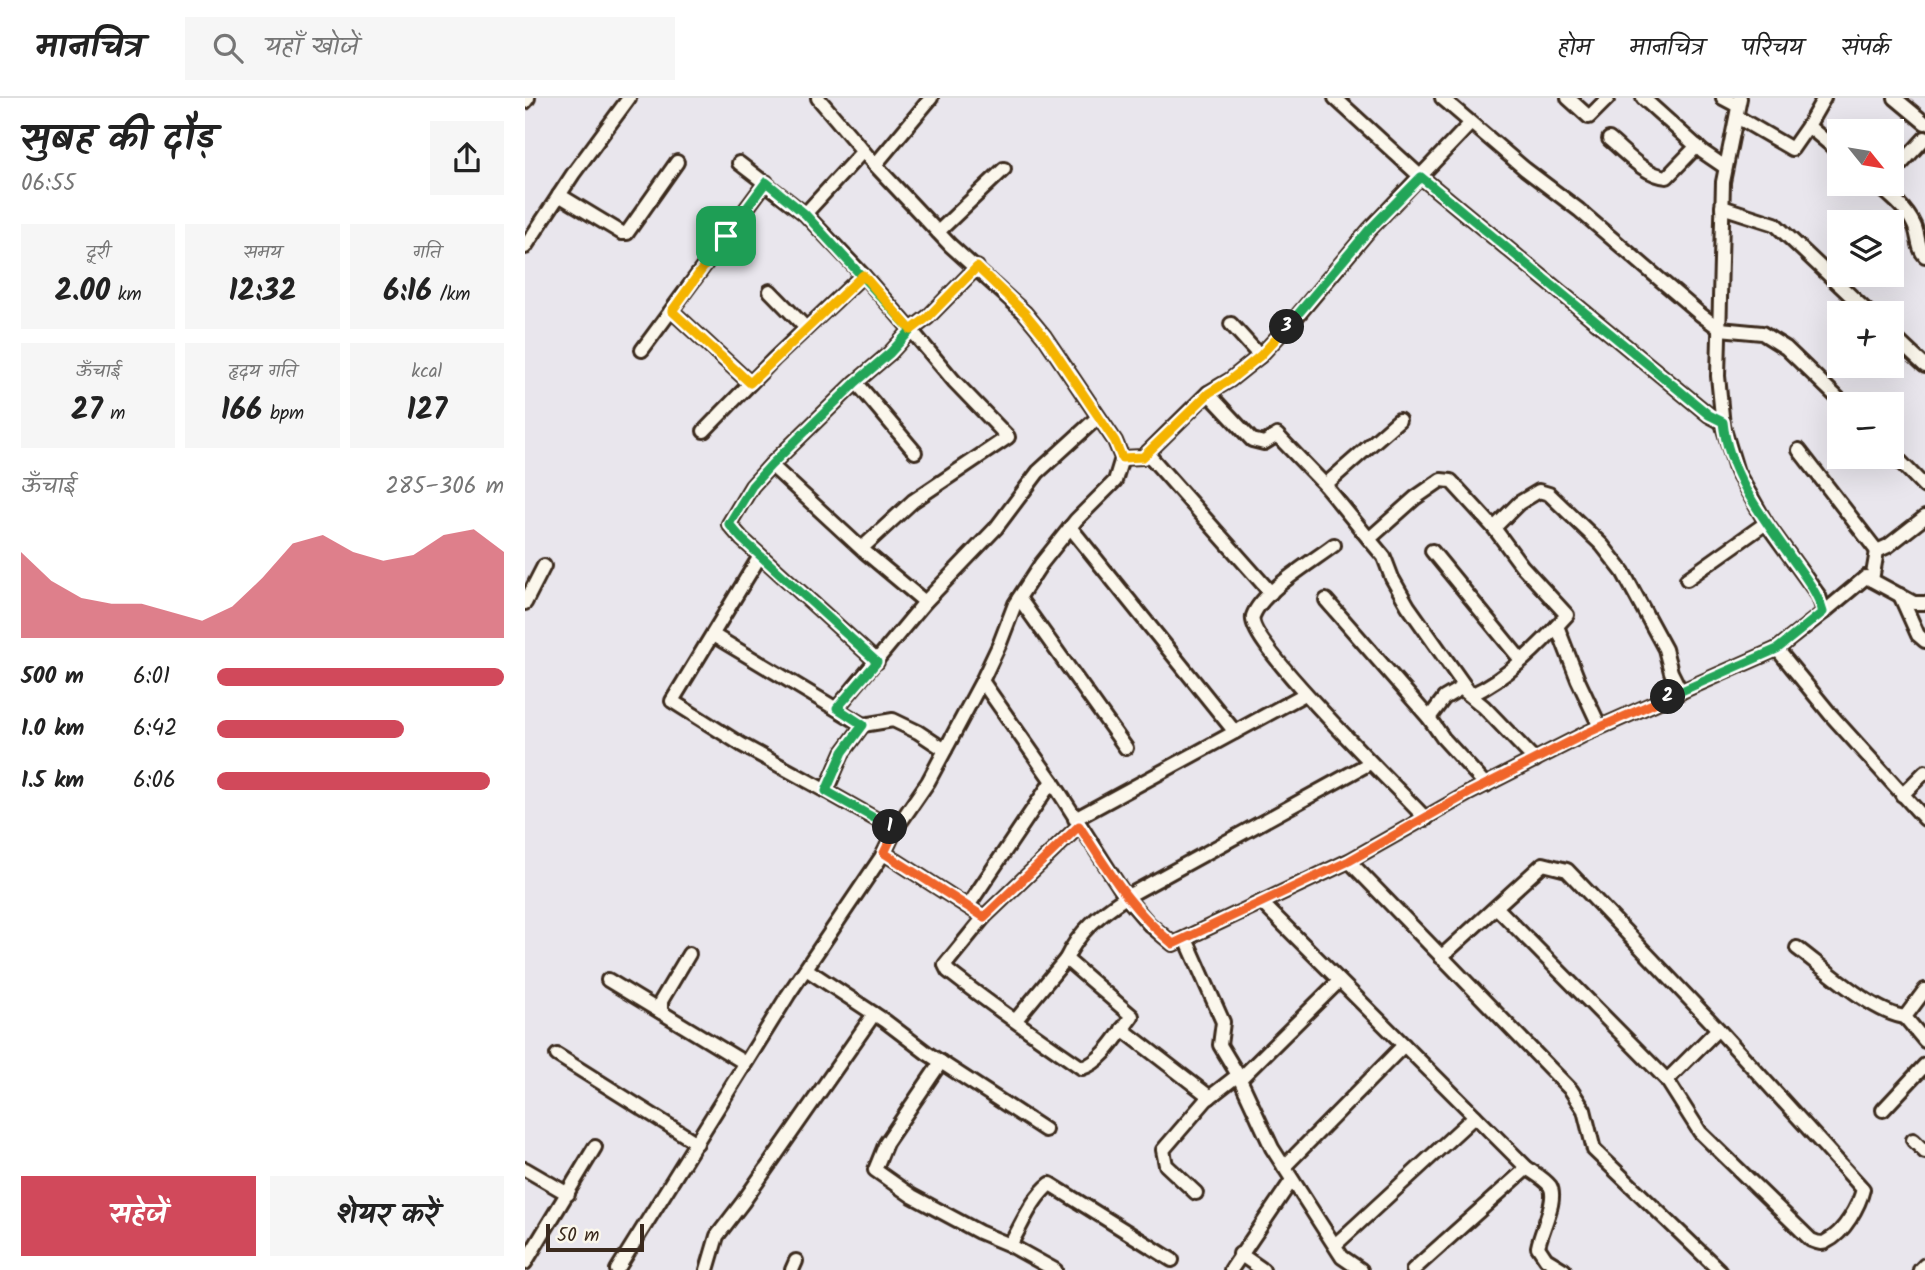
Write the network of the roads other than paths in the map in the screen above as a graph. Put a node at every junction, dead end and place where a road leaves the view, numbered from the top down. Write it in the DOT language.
graph roads {
  1 [pos="629,98"];
  2 [pos="931,98"];
  3 [pos="1335,98"];
  4 [pos="1442,98"];
  5 [pos="1568,98"];
  6 [pos="1608,98"];
  7 [pos="1643,98"];
  8 [pos="1723,98"];
  9 [pos="1824,98"];
  10 [pos="1895,98"];
  11 [pos="823,100"];
  12 [pos="1738,107"];
  13 [pos="1925,123"];
  14 [pos="1470,124"];
  15 [pos="1808,126"];
  16 [pos="1925,138"];
  17 [pos="1609,139"];
  18 [pos="1827,142"];
  19 [pos="1697,146"];
  20 [pos="863,151"];
  21 [pos="1904,161"];
  22 [pos="677,162"];
  23 [pos="740,163"];
  24 [pos="875,165"];
  25 [pos="1725,167"];
  26 [pos="1004,170"];
  27 [pos="1421,177"];
  28 [pos="766,182"];
  29 [pos="559,195"];
  30 [pos="1891,196"];
  31 [pos="1722,207"];
  32 [pos="805,214"];
  33 [pos="938,232"];
  34 [pos="525,247"];
  35 [pos="1925,256"];
  36 [pos="977,267"];
  37 [pos="863,275"];
  38 [pos="770,291"];
  39 [pos="1856,301"];
  40 [pos="672,311"];
  41 [pos="1231,324"];
  42 [pos="806,328"];
  43 [pos="1720,328"];
  44 [pos="911,330"];
  45 [pos="1904,346"];
  46 [pos="642,350"];
  47 [pos="1260,356"];
  48 [pos="1925,366"];
  49 [pos="856,382"];
  50 [pos="750,383"];
  51 [pos="1832,392"];
  52 [pos="1209,393"];
  53 [pos="1097,418"];
  54 [pos="1399,420"];
  55 [pos="1723,422"];
  56 [pos="704,431"];
  57 [pos="1799,450"];
  58 [pos="915,452"];
  59 [pos="1147,453"];
  60 [pos="1122,458"];
  61 [pos="771,465"];
  62 [pos="1904,465"];
  63 [pos="1325,485"];
  64 [pos="1925,487"];
  65 [pos="1925,517"];
  66 [pos="1766,523"];
  67 [pos="1070,527"];
  68 [pos="1494,528"];
  69 [pos="1369,539"];
  70 [pos="1334,545"];
  71 [pos="862,548"];
  72 [pos="1432,551"];
  73 [pos="1877,551"];
  74 [pos="760,556"];
  75 [pos="544,565"];
  76 [pos="1687,579"];
  77 [pos="1872,580"];
  78 [pos="1271,593"];
  79 [pos="1899,595"];
  80 [pos="1019,598"];
  81 [pos="1326,600"];
  82 [pos="925,602"];
  83 [pos="525,603"];
  84 [pos="1925,603"];
  85 [pos="1823,612"];
  86 [pos="1557,626"];
  87 [pos="713,635"];
  88 [pos="1925,641"];
  89 [pos="1777,649"];
  90 [pos="1521,660"];
  91 [pos="877,662"];
  92 [pos="982,681"];
  93 [pos="1681,692"];
  94 [pos="1305,694"];
  95 [pos="1471,695"];
  96 [pos="837,708"];
  97 [pos="1429,718"];
  98 [pos="863,725"];
  99 [pos="1600,727"];
  100 [pos="1235,732"];
  101 [pos="1126,748"];
  102 [pos="945,750"];
  103 [pos="1535,760"];
  104 [pos="1370,763"];
  105 [pos="1925,772"];
  106 [pos="1052,781"];
  107 [pos="1486,785"];
  108 [pos="826,791"];
  109 [pos="1902,794"];
  110 [pos="1426,819"];
  111 [pos="1925,819"];
  112 [pos="1077,822"];
  113 [pos="895,830"];
  114 [pos="884,853"];
  115 [pos="1349,861"];
  116 [pos="1126,897"];
  117 [pos="1262,904"];
  118 [pos="968,906"];
  119 [pos="1496,907"];
  120 [pos="984,917"];
  121 [pos="1186,939"];
  122 [pos="1797,948"];
  123 [pos="689,954"];
  124 [pos="1441,957"];
  125 [pos="1066,959"];
  126 [pos="806,969"];
  127 [pos="608,980"];
  128 [pos="1339,981"];
  129 [pos="1925,990"];
  130 [pos="661,1012"];
  131 [pos="874,1014"];
  132 [pos="1905,1017"];
  133 [pos="1015,1021"];
  134 [pos="1122,1029"];
  135 [pos="1718,1029"];
  136 [pos="1925,1041"];
  137 [pos="1404,1045"];
  138 [pos="557,1055"];
  139 [pos="941,1062"];
  140 [pos="745,1063"];
  141 [pos="1925,1065"];
  142 [pos="1239,1077"];
  143 [pos="1667,1080"];
  144 [pos="1210,1097"];
  145 [pos="1883,1110"];
  146 [pos="1475,1116"];
  147 [pos="1045,1130"];
  148 [pos="1913,1140"];
  149 [pos="697,1143"];
  150 [pos="595,1147"];
  151 [pos="1925,1152"];
  152 [pos="1284,1167"];
  153 [pos="1527,1168"];
  154 [pos="525,1169"];
  155 [pos="1292,1181"];
  156 [pos="1196,1193"];
  157 [pos="568,1195"];
  158 [pos="1010,1245"];
  159 [pos="1335,1245"];
  160 [pos="1240,1254"];
  161 [pos="1171,1260"];
  162 [pos="525,1263"];
  163 [pos="1925,1265"];
  164 [pos="617,1270"];
  165 [pos="707,1270"];
  166 [pos="1055,1270"];
  167 [pos="1231,1270"];
  168 [pos="1263,1270"];
  169 [pos="1361,1270"];
  170 [pos="1413,1270"];
  171 [pos="1564,1270"];
  172 [pos="1719,1270"];
  173 [pos="1920,1270"];
  1 -- 29 [label="street"];
  2 -- 24 [label="street"];
  3 -- 27 [label="street"];
  4 -- 14 [label="street"];
  5 -- 6 [label="street"];
  7 -- 19 [label="street"];
  8 -- 12 [label="street"];
  9 -- 15 [label="street"];
  10 -- 13 [label="street"];
  11 -- 20 [label="street"];
  12 -- 15 [label="street"];
  12 -- 25 [label="street"];
  14 -- 27 [label="street"];
  14 -- 43 [label="street"];
  15 -- 18 [label="street"];
  16 -- 21 [label="street"];
  17 -- 19 [label="street"];
  19 -- 25 [label="street"];
  20 -- 24 [label="street"];
  20 -- 32 [label="street"];
  22 -- 29 [label="street"];
  23 -- 28 [label="street"];
  24 -- 33 [label="street"];
  25 -- 31 [label="street"];
  26 -- 33 [label="street"];
  27 -- 47 [label="street"];
  27 -- 55 [label="street"];
  28 -- 32 [label="street"];
  28 -- 40 [label="street"];
  29 -- 34 [label="street"];
  30 -- 35 [label="street"];
  31 -- 39 [label="street"];
  31 -- 43 [label="street"];
  32 -- 37 [label="street"];
  33 -- 36 [label="street"];
  36 -- 44 [label="street"];
  36 -- 53 [label="street"];
  37 -- 42 [label="street"];
  37 -- 44 [label="street"];
  38 -- 42 [label="street"];
  40 -- 46 [label="street"];
  40 -- 50 [label="street"];
  41 -- 47 [label="street"];
  42 -- 50 [label="street"];
  43 -- 51 [label="street"];
  43 -- 55 [label="street"];
  44 -- 49 [label="street"];
  44 -- 71 [label="street"];
  45 -- 48 [label="street"];
  47 -- 52 [label="street"];
  49 -- 58 [label="street"];
  49 -- 61 [label="street"];
  50 -- 56 [label="street"];
  52 -- 59 [label="street"];
  52 -- 63 [label="street"];
  53 -- 60 [label="street"];
  53 -- 82 [label="street"];
  54 -- 63 [label="street"];
  55 -- 66 [label="street"];
  57 -- 73 [label="street"];
  59 -- 60 [label="street"];
  59 -- 78 [label="street"];
  60 -- 67 [label="street"];
  61 -- 71 [label="street"];
  61 -- 74 [label="street"];
  62 -- 64 [label="street"];
  63 -- 69 [label="street"];
  65 -- 73 [label="street"];
  66 -- 76 [label="street"];
  66 -- 85 [label="street"];
  67 -- 80 [label="street"];
  67 -- 100 [label="street"];
  68 -- 69 [label="street"];
  68 -- 86 [label="street"];
  68 -- 93 [label="street"];
  69 -- 95 [label="street"];
  70 -- 78 [label="street"];
  71 -- 82 [label="street"];
  72 -- 90 [label="street"];
  73 -- 77 [label="street"];
  74 -- 87 [label="street"];
  74 -- 91 [label="street"];
  75 -- 83 [label="street"];
  77 -- 79 [label="street"];
  77 -- 85 [label="street"];
  78 -- 94 [label="street"];
  79 -- 84 [label="street"];
  79 -- 88 [label="street"];
  80 -- 92 [label="street"];
  80 -- 101 [label="street"];
  81 -- 97 [label="street"];
  82 -- 91 [label="street"];
  85 -- 89 [label="street"];
  86 -- 90 [label="street"];
  86 -- 99 [label="street"];
  87 -- 96 [label="street"];
  87 -- 108 [label="street"];
  89 -- 93 [label="street"];
  89 -- 109 [label="street"];
  90 -- 95 [label="street"];
  91 -- 96 [label="street"];
  92 -- 102 [label="street"];
  92 -- 106 [label="street"];
  93 -- 99 [label="street"];
  94 -- 100 [label="street"];
  94 -- 104 [label="street"];
  95 -- 97 [label="street"];
  95 -- 103 [label="street"];
  96 -- 98 [label="street"];
  97 -- 107 [label="street"];
  98 -- 102 [label="street"];
  98 -- 108 [label="street"];
  99 -- 103 [label="street"];
  100 -- 112 [label="street"];
  102 -- 113 [label="street"];
  103 -- 107 [label="street"];
  104 -- 110 [label="street"];
  104 -- 116 [label="street"];
  105 -- 109 [label="street"];
  106 -- 112 [label="street"];
  106 -- 118 [label="street"];
  107 -- 110 [label="street"];
  108 -- 113 [label="street"];
  109 -- 111 [label="street"];
  110 -- 115 [label="street"];
  112 -- 116 [label="street"];
  112 -- 120 [label="street"];
  113 -- 114 [label="street"];
  114 -- 118 [label="street"];
  114 -- 126 [label="street"];
  115 -- 117 [label="street"];
  115 -- 124 [label="street"];
  116 -- 121 [label="street"];
  116 -- 125 [label="street"];
  117 -- 121 [label="street"];
  117 -- 128 [label="street"];
  118 -- 120 [label="street"];
  119 -- 124 [label="street"];
  119 -- 135 [label="street"];
  119 -- 143 [label="street"];
  120 -- 133 [label="street"];
  121 -- 142 [label="street"];
  122 -- 132 [label="street"];
  123 -- 130 [label="street"];
  124 -- 172 [label="street"];
  125 -- 133 [label="street"];
  125 -- 134 [label="street"];
  126 -- 131 [label="street"];
  126 -- 140 [label="street"];
  127 -- 130 [label="street"];
  128 -- 137 [label="street"];
  128 -- 142 [label="street"];
  129 -- 132 [label="street"];
  130 -- 140 [label="street"];
  131 -- 139 [label="street"];
  131 -- 165 [label="street"];
  132 -- 136 [label="street"];
  133 -- 134 [label="street"];
  134 -- 144 [label="street"];
  135 -- 143 [label="street"];
  135 -- 143 [label="street"];
  137 -- 146 [label="street"];
  137 -- 152 [label="street"];
  138 -- 149 [label="street"];
  139 -- 147 [label="street"];
  139 -- 158 [label="street"];
  140 -- 149 [label="street"];
  141 -- 145 [label="street"];
  142 -- 144 [label="street"];
  142 -- 152 [label="street"];
  144 -- 156 [label="street"];
  146 -- 153 [label="street"];
  146 -- 159 [label="street"];
  148 -- 151 [label="street"];
  149 -- 164 [label="street"];
  150 -- 157 [label="street"];
  152 -- 155 [label="street"];
  153 -- 170 [label="street"];
  153 -- 171 [label="street"];
  154 -- 157 [label="street"];
  155 -- 159 [label="street"];
  155 -- 160 [label="street"];
  157 -- 162 [label="street"];
  158 -- 161 [label="street"];
  158 -- 166 [label="street"];
  159 -- 169 [label="street"];
  160 -- 167 [label="street"];
  160 -- 168 [label="street"];
  163 -- 173 [label="street"];
}
